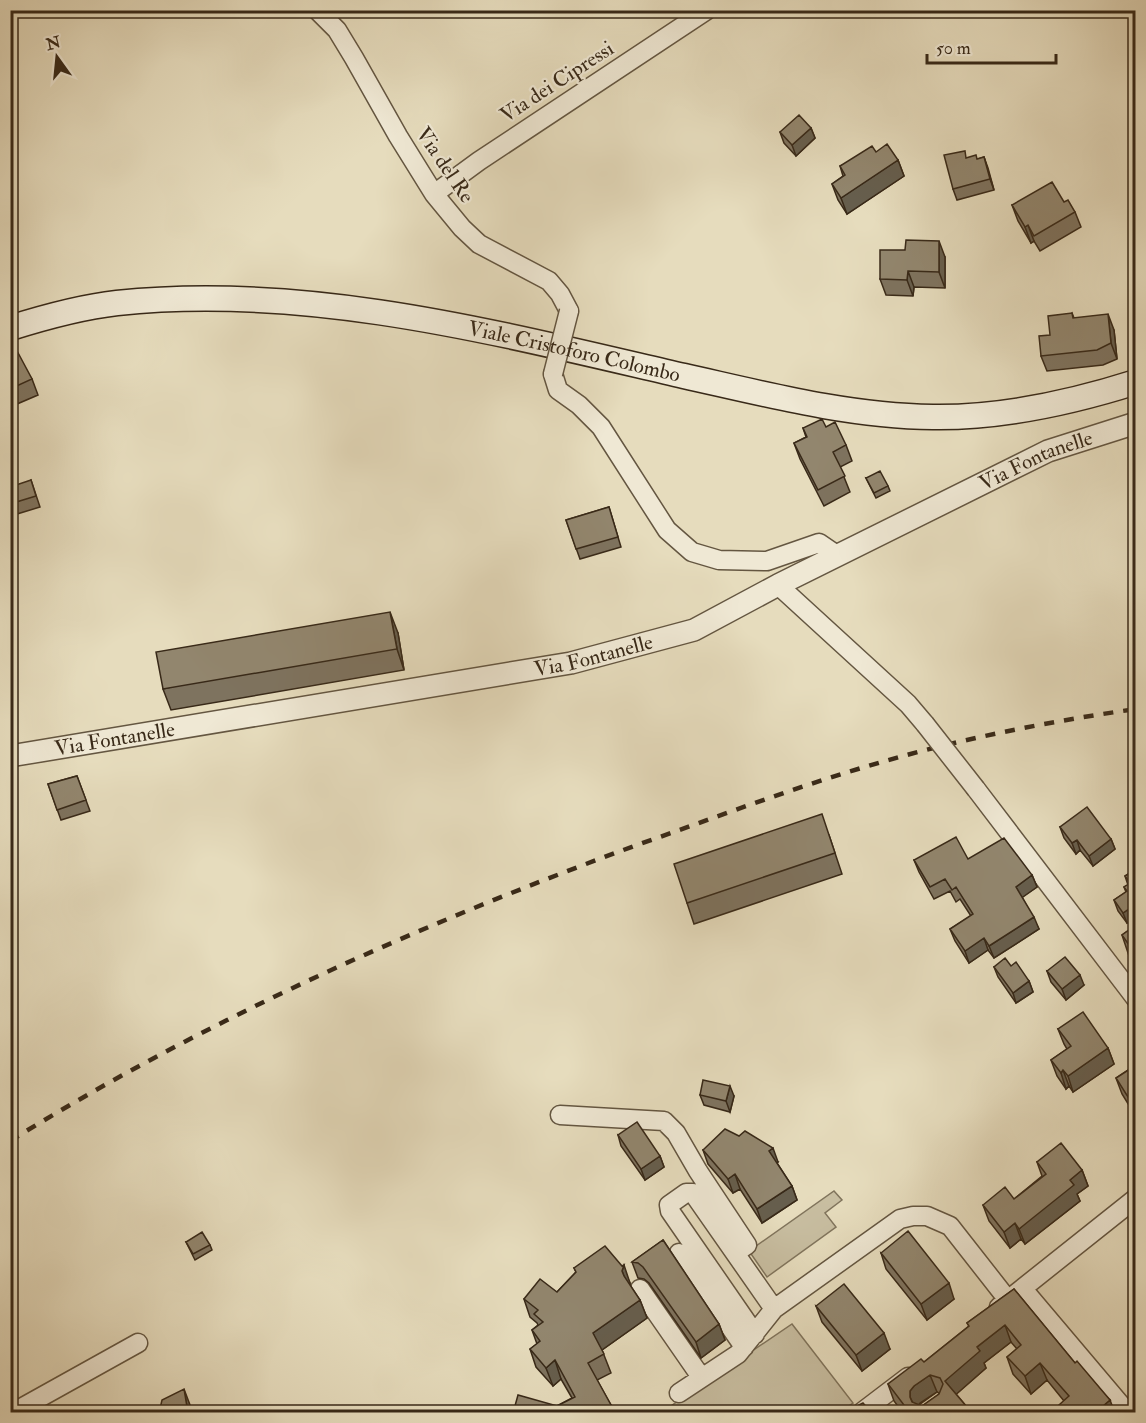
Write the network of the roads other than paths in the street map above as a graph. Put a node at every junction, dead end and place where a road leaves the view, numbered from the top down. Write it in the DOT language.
graph roads {
  1 [pos="317,10"];
  2 [pos="707,10"];
  3 [pos="434,194"];
  4 [pos="10,328"];
  5 [pos="1136,382"];
  6 [pos="1136,423"];
  7 [pos="837,556"];
  8 [pos="778,585"];
  9 [pos="10,756"];
  10 [pos="1136,999"];
  11 [pos="560,1115"];
  12 [pos="1136,1198"];
  13 [pos="679,1253"];
  14 [pos="735,1253"];
  15 [pos="640,1289"];
  16 [pos="1015,1294"];
  17 [pos="774,1309"];
  18 [pos="981,1321"];
  19 [pos="749,1340"];
  20 [pos="138,1342"];
  21 [pos="926,1363"];
  22 [pos="701,1377"];
  23 [pos="679,1393"];
  24 [pos="14,1413"];
  25 [pos="862,1413"];
  26 [pos="1127,1413"];
  1 -- 3 [label="street, Via del Re"];
  2 -- 3 [label="street, Via dei Cipressi"];
  3 -- 7 [label="street, Via del Re, bridge"];
  4 -- 5 [label="main road, Viale Cristoforo Colombo"];
  6 -- 7 [label="street, Via Fontanelle"];
  7 -- 8 [label="street, Via Fontanelle"];
  8 -- 9 [label="street, Via Fontanelle"];
  8 -- 10 [label="street, bridge"];
  11 -- 14 [label="street"];
  12 -- 16 [label="street"];
  13 -- 19 [label="street"];
  14 -- 17 [label="street"];
  14 -- 19 [label="street"];
  15 -- 22 [label="street"];
  16 -- 17 [label="street"];
  16 -- 18 [label="street"];
  16 -- 26 [label="street"];
  17 -- 19 [label="street"];
  19 -- 22 [label="street"];
  20 -- 24 [label="street"];
  21 -- 25 [label="street"];
  22 -- 23 [label="street"];
}
